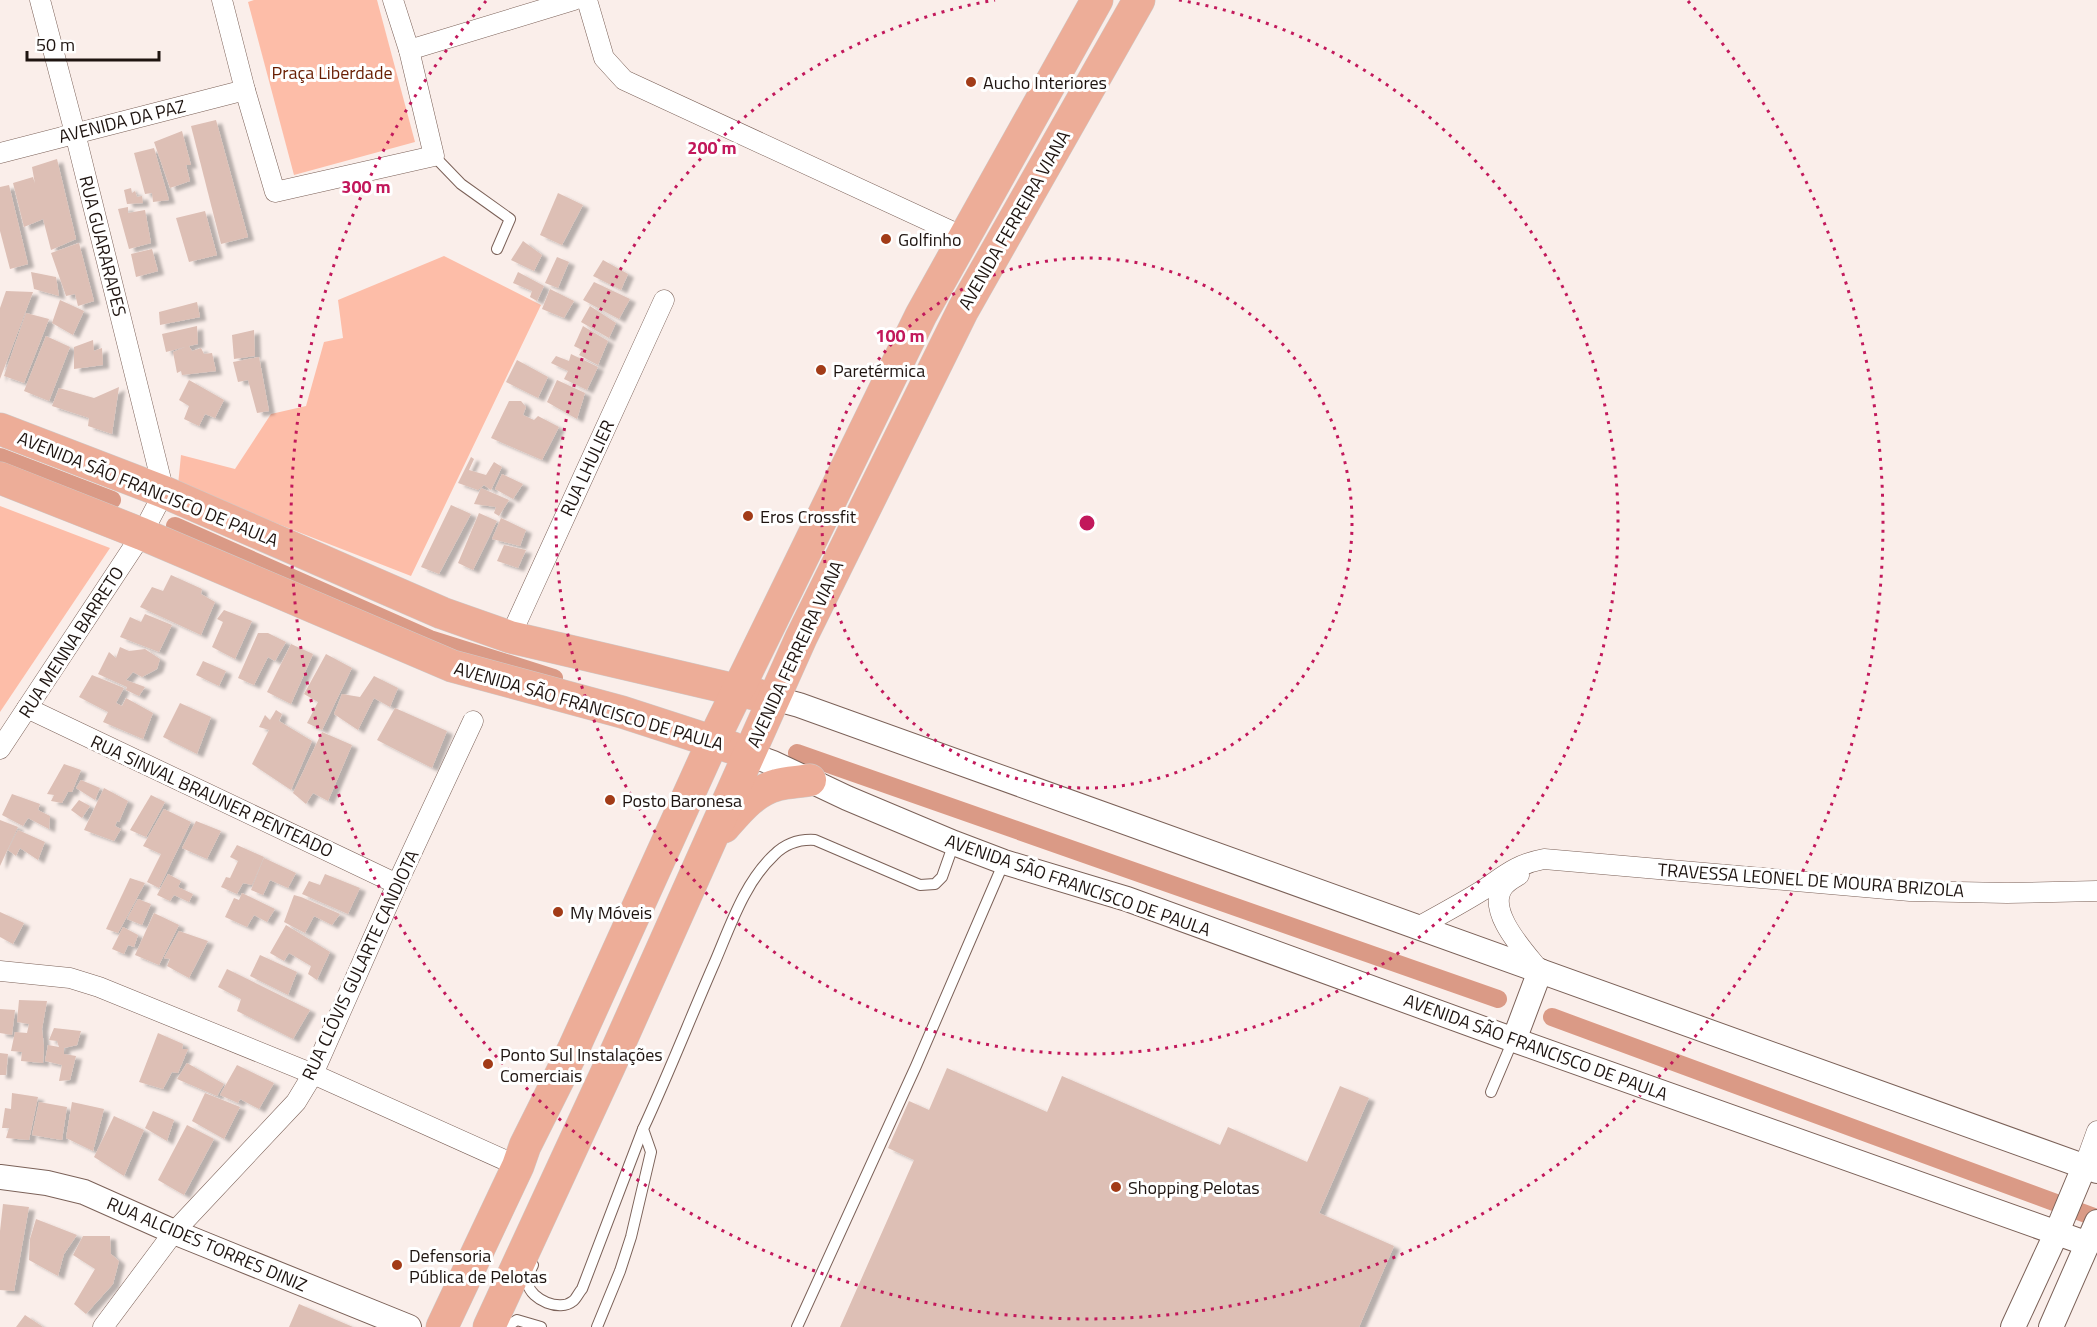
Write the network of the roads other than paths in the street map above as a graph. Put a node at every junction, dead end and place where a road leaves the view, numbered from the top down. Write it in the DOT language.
graph roads {
  1 [pos="40,0"];
  2 [pos="222,0"];
  3 [pos="393,0"];
  4 [pos="574,0"];
  5 [pos="587,0"];
  6 [pos="1097,0"];
  7 [pos="1139,0"];
  8 [pos="409,50"];
  9 [pos="245,90"];
  10 [pos="75,133"];
  11 [pos="0,153"];
  12 [pos="434,156"];
  13 [pos="964,237"];
  14 [pos="497,249"];
  15 [pos="664,300"];
  16 [pos="0,429"];
  17 [pos="0,478"];
  18 [pos="164,492"];
  19 [pos="142,534"];
  20 [pos="510,637"];
  21 [pos="635,666"];
  22 [pos="738,690"];
  23 [pos="773,698"];
  24 [pos="27,708"];
  25 [pos="617,711"];
  26 [pos="473,721"];
  27 [pos="713,741"];
  28 [pos="0,749"];
  29 [pos="748,754"];
  30 [pos="810,780"];
  31 [pos="709,843"];
  32 [pos="954,843"];
  33 [pos="1561,859"];
  34 [pos="1004,862"];
  35 [pos="397,884"];
  36 [pos="2097,891"];
  37 [pos="1418,927"];
  38 [pos="0,971"];
  39 [pos="1537,980"];
  40 [pos="1516,1034"];
  41 [pos="313,1074"];
  42 [pos="1491,1092"];
  43 [pos="643,1129"];
  44 [pos="2097,1131"];
  45 [pos="2097,1137"];
  46 [pos="2097,1144"];
  47 [pos="567,1157"];
  48 [pos="518,1166"];
  49 [pos="2085,1175"];
  50 [pos="0,1177"];
  51 [pos="565,1191"];
  52 [pos="2059,1227"];
  53 [pos="174,1232"];
  54 [pos="2094,1236"];
  55 [pos="538,1254"];
  56 [pos="103,1327"];
  57 [pos="409,1327"];
  58 [pos="442,1327"];
  59 [pos="489,1327"];
  60 [pos="506,1327"];
  61 [pos="541,1327"];
  62 [pos="597,1327"];
  63 [pos="797,1327"];
  64 [pos="2013,1327"];
  65 [pos="2051,1327"];
  1 -- 10 [label="street, RUA GUARARAPES"];
  2 -- 9 [label="street"];
  3 -- 8 [label="street"];
  4 -- 8 [label="street"];
  5 -- 13 [label="street"];
  6 -- 13 [label="main road, AVENIDA FERREIRA VIANA"];
  7 -- 23 [label="main road, AVENIDA FERREIRA VIANA"];
  8 -- 12 [label="street"];
  9 -- 10 [label="street, AVENIDA DA PAZ"];
  9 -- 12 [label="street"];
  10 -- 11 [label="street, AVENIDA DA PAZ"];
  10 -- 18 [label="street, RUA GUARARAPES"];
  12 -- 14 [label="lane"];
  13 -- 22 [label="main road, AVENIDA FERREIRA VIANA"];
  15 -- 20 [label="street, RUA LHULIER"];
  16 -- 18 [label="main road, AVENIDA SÃO FRANCISCO DE PAULA"];
  17 -- 19 [label="main road, AVENIDA SÃO FRANCISCO DE PAULA"];
  18 -- 19 [label="street, RUA MENNA BARRETO"];
  18 -- 20 [label="main road, AVENIDA SÃO FRANCISCO DE PAULA"];
  19 -- 24 [label="street, RUA MENNA BARRETO"];
  19 -- 25 [label="main road, AVENIDA SÃO FRANCISCO DE PAULA"];
  20 -- 21 [label="main road, AVENIDA SÃO FRANCISCO DE PAULA"];
  21 -- 22 [label="main road, AVENIDA SÃO FRANCISCO DE PAULA"];
  21 -- 25 [label="main road"];
  22 -- 23 [label="main road, AVENIDA SÃO FRANCISCO DE PAULA"];
  22 -- 27 [label="main road, AVENIDA FERREIRA VIANA"];
  23 -- 29 [label="main road, AVENIDA FERREIRA VIANA"];
  23 -- 37 [label="street, AVENIDA SÃO FRANCISCO DE PAULA"];
  24 -- 28 [label="street, RUA MENNA BARRETO"];
  24 -- 35 [label="street, RUA SINVAL BRAUNER PENTEADO"];
  25 -- 27 [label="main road, AVENIDA SÃO FRANCISCO DE PAULA"];
  26 -- 35 [label="street, RUA CLÓVIS GULARTE CANDIOTA"];
  27 -- 29 [label="main road, AVENIDA SÃO FRANCISCO DE PAULA"];
  27 -- 48 [label="main road, AVENIDA FERREIRA VIANA"];
  29 -- 30 [label="street, AVENIDA SÃO FRANCISCO DE PAULA"];
  29 -- 31 [label="main road, AVENIDA FERREIRA VIANA"];
  30 -- 31 [label="main road"];
  30 -- 32 [label="street, AVENIDA SÃO FRANCISCO DE PAULA"];
  31 -- 47 [label="main road, AVENIDA FERREIRA VIANA"];
  32 -- 34 [label="street, AVENIDA SÃO FRANCISCO DE PAULA"];
  32 -- 43 [label="lane"];
  33 -- 36 [label="street, TRAVESSA LEONEL DE MOURA BRIZOLA"];
  33 -- 37 [label="street, TRAVESSA LEONEL DE MOURA BRIZOLA"];
  33 -- 39 [label="street, TRAVESSA LEONEL DE MOURA BRIZOLA"];
  34 -- 40 [label="street, AVENIDA SÃO FRANCISCO DE PAULA"];
  34 -- 63 [label="lane"];
  35 -- 41 [label="street, RUA CLÓVIS GULARTE CANDIOTA"];
  37 -- 39 [label="street, AVENIDA SÃO FRANCISCO DE PAULA"];
  38 -- 41 [label="street"];
  39 -- 40 [label="street"];
  39 -- 49 [label="street, AVENIDA SÃO FRANCISCO DE PAULA"];
  40 -- 42 [label="lane"];
  40 -- 52 [label="street, AVENIDA SÃO FRANCISCO DE PAULA"];
  41 -- 48 [label="street"];
  41 -- 53 [label="street, RUA CLÓVIS GULARTE CANDIOTA"];
  43 -- 55 [label="lane"];
  43 -- 62 [label="lane"];
  44 -- 49 [label="street"];
  45 -- 46 [label="street"];
  47 -- 51 [label="lane"];
  47 -- 59 [label="main road, AVENIDA FERREIRA VIANA"];
  48 -- 58 [label="main road, AVENIDA FERREIRA VIANA"];
  49 -- 52 [label="street"];
  50 -- 53 [label="street, RUA ALCIDES TORRES DINIZ"];
  52 -- 54 [label="street, AVENIDA SÃO FRANCISCO DE PAULA"];
  52 -- 64 [label="street"];
  53 -- 56 [label="street, RUA CLÓVIS GULARTE CANDIOTA"];
  53 -- 57 [label="street, RUA ALCIDES TORRES DINIZ"];
  54 -- 65 [label="street"];
  60 -- 61 [label="lane"];
}
